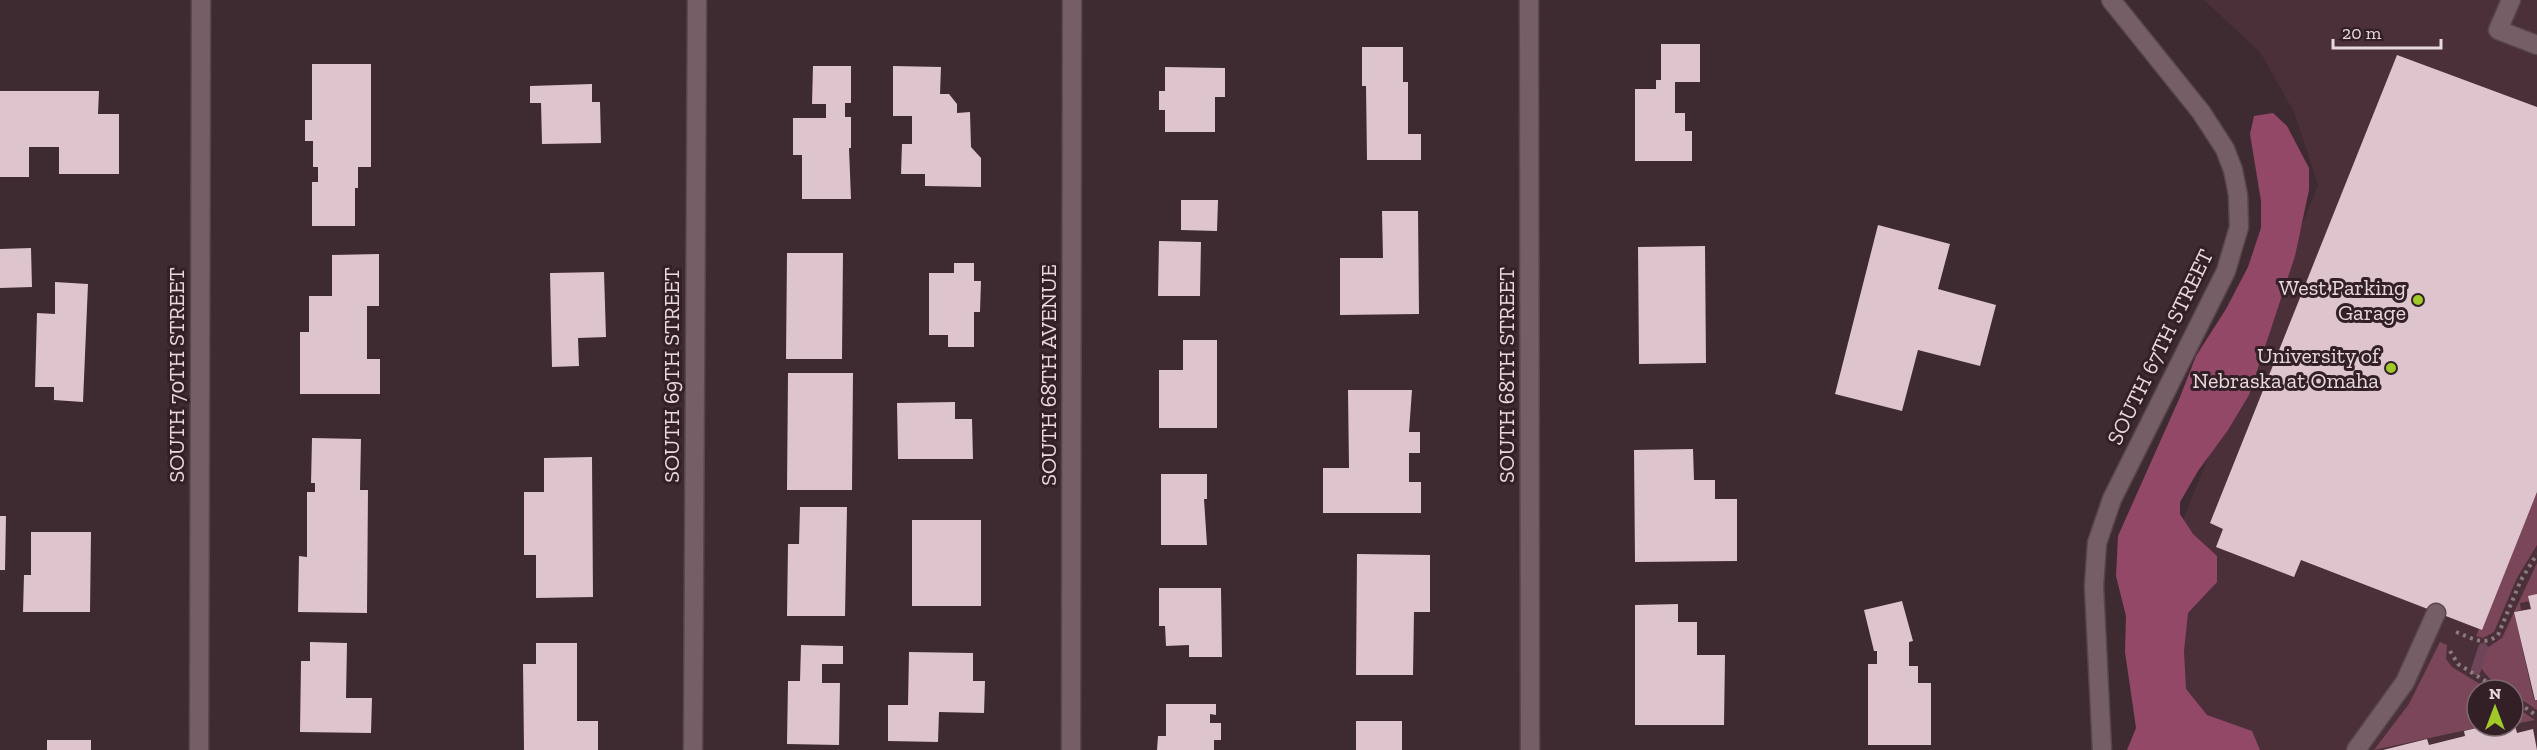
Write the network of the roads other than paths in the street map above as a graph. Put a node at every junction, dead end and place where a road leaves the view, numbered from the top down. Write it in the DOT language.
graph roads {
  1 [pos="201,0"];
  2 [pos="697,0"];
  3 [pos="1072,0"];
  4 [pos="1529,0"];
  5 [pos="2111,0"];
  6 [pos="2511,0"];
  7 [pos="2537,45"];
  8 [pos="2436,613"];
  9 [pos="199,750"];
  10 [pos="693,750"];
  11 [pos="1071,750"];
  12 [pos="1530,750"];
  13 [pos="2102,750"];
  14 [pos="2356,750"];
  1 -- 9 [label="street, SOUTH 70TH STREET"];
  2 -- 10 [label="street, SOUTH 69TH STREET"];
  3 -- 11 [label="street, SOUTH 68TH AVENUE"];
  4 -- 12 [label="street, SOUTH 68TH STREET"];
  5 -- 13 [label="street, SOUTH 67TH STREET"];
  6 -- 7 [label="street"];
  8 -- 14 [label="street"];
}
